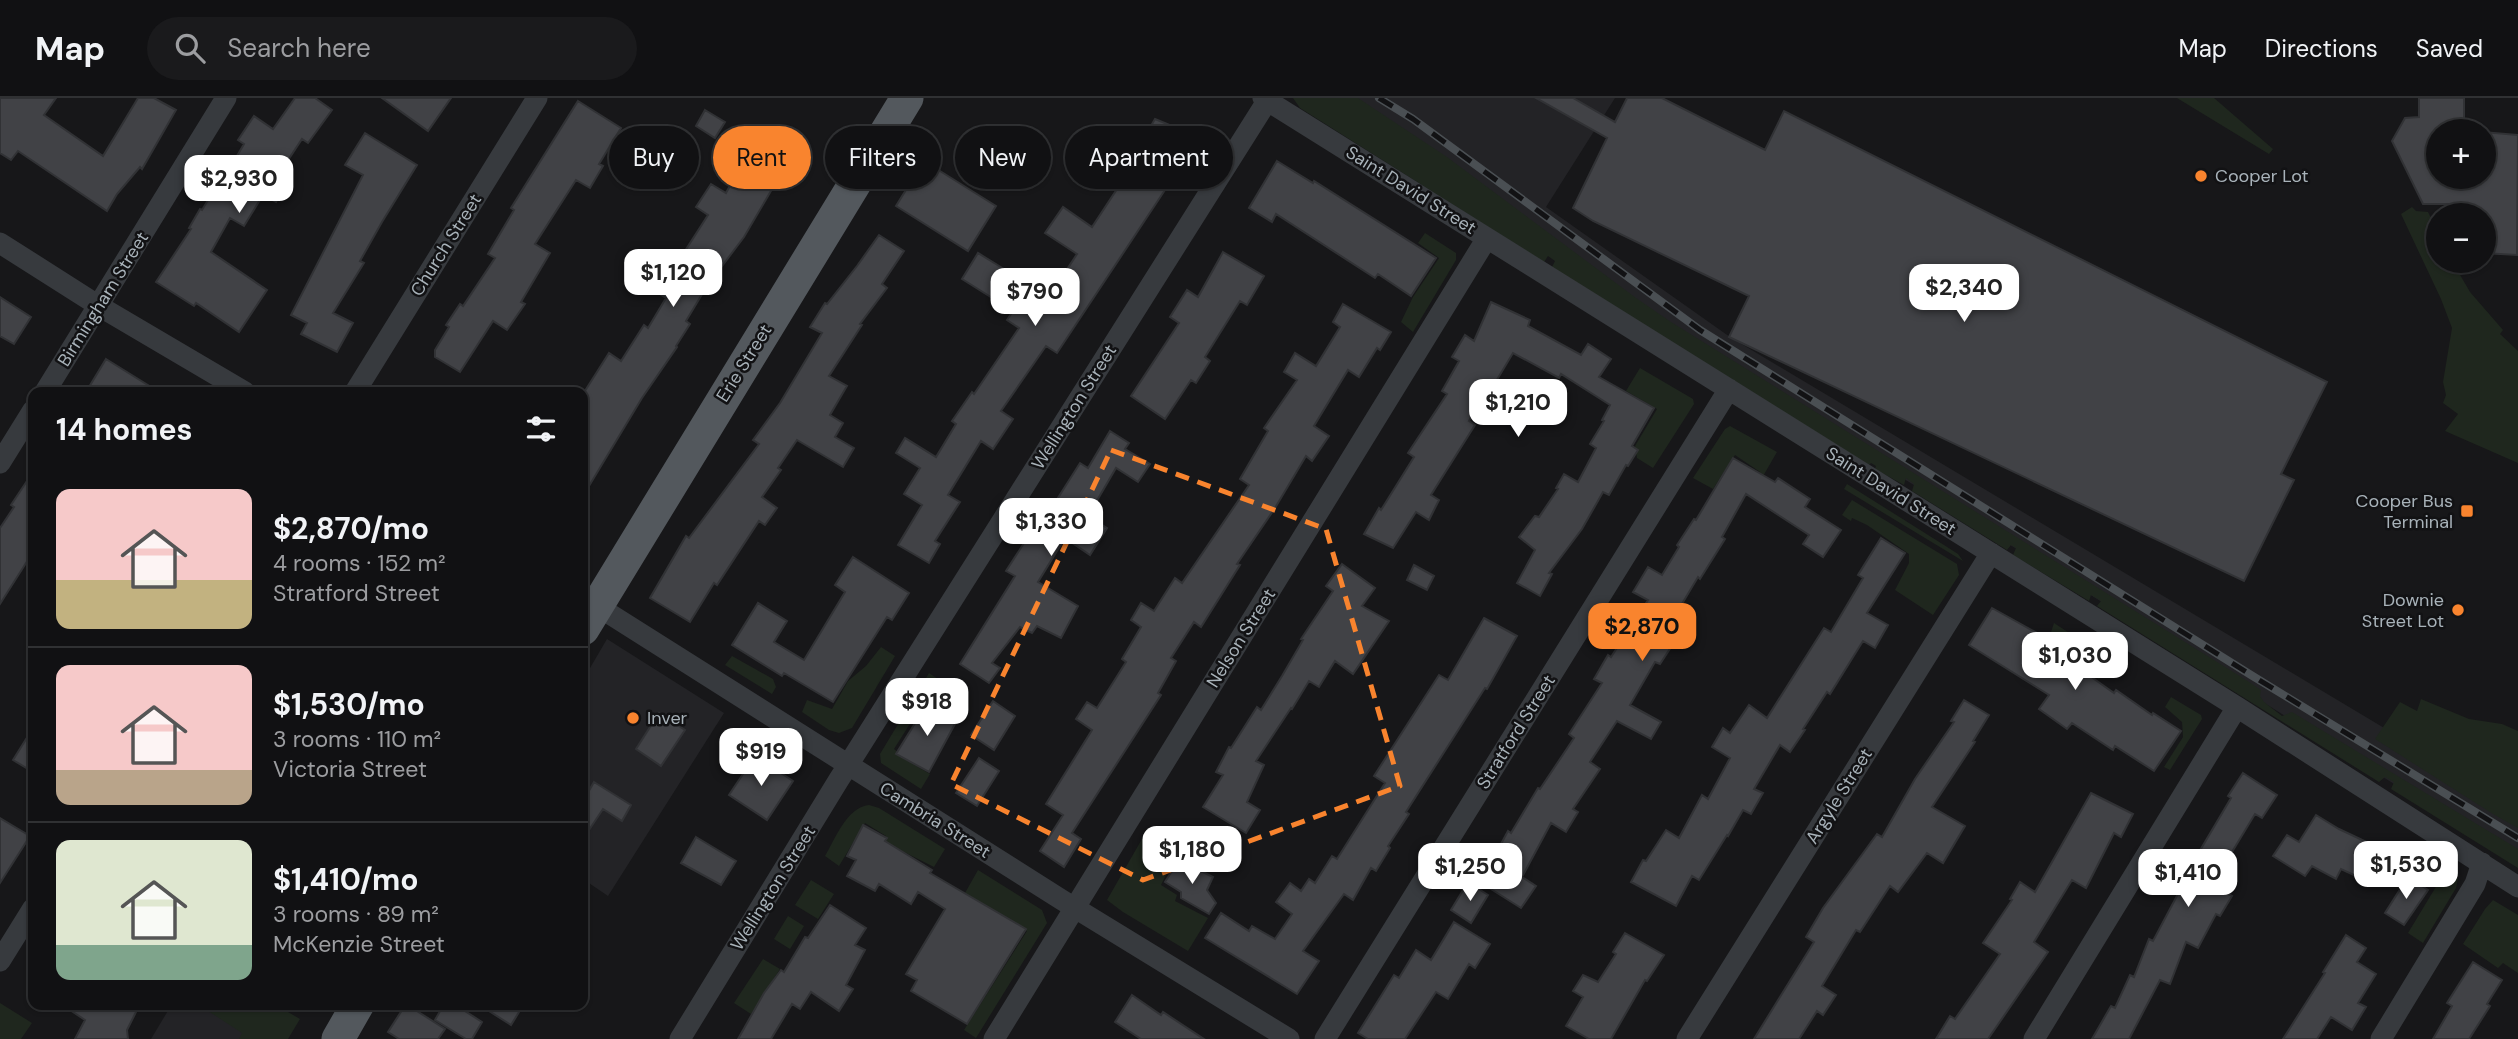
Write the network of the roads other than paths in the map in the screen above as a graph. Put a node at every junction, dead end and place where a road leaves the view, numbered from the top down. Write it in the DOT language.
graph roads {
  1 [pos="226,98"];
  2 [pos="537,98"];
  3 [pos="907,98"];
  4 [pos="1267,99"];
  5 [pos="1487,238"];
  6 [pos="0,243"];
  7 [pos="99,306"];
  8 [pos="48,387"];
  9 [pos="237,387"];
  10 [pos="358,387"];
  11 [pos="1729,389"];
  12 [pos="28,418"];
  13 [pos="0,463"];
  14 [pos="1990,554"];
  15 [pos="588,609"];
  16 [pos="588,612"];
  17 [pos="2237,707"];
  18 [pos="848,765"];
  19 [pos="2482,863"];
  20 [pos="2518,887"];
  21 [pos="1076,906"];
  22 [pos="28,916"];
  23 [pos="0,961"];
  24 [pos="355,1010"];
  25 [pos="338,1039"];
  26 [pos="680,1039"];
  27 [pos="994,1039"];
  28 [pos="1289,1039"];
  29 [pos="1325,1039"];
  30 [pos="1687,1039"];
  31 [pos="2034,1039"];
  32 [pos="2381,1039"];
  1 -- 7 [label="street, Birmingham Street"];
  2 -- 10 [label="street, Church Street"];
  3 -- 15 [label="main road, Erie Street"];
  4 -- 5 [label="street, Saint David Street"];
  4 -- 18 [label="street, Wellington Street"];
  5 -- 11 [label="street, Saint David Street"];
  5 -- 21 [label="street, Nelson Street"];
  6 -- 7 [label="street"];
  7 -- 8 [label="street, Birmingham Street"];
  7 -- 9 [label="street"];
  11 -- 14 [label="street, Saint David Street"];
  11 -- 29 [label="street, Stratford Street"];
  12 -- 13 [label="street"];
  14 -- 17 [label="street, Saint David Street"];
  14 -- 30 [label="street, Argyle Street"];
  16 -- 18 [label="street, Cambria Street"];
  17 -- 19 [label="street, Saint David Street"];
  17 -- 31 [label="street"];
  18 -- 21 [label="street, Cambria Street"];
  18 -- 26 [label="street, Wellington Street"];
  19 -- 20 [label="street, Saint David Street"];
  19 -- 32 [label="street"];
  21 -- 27 [label="street, Nelson Street"];
  21 -- 28 [label="street, Cambria Street"];
  22 -- 23 [label="street"];
  24 -- 25 [label="main road"];
}
